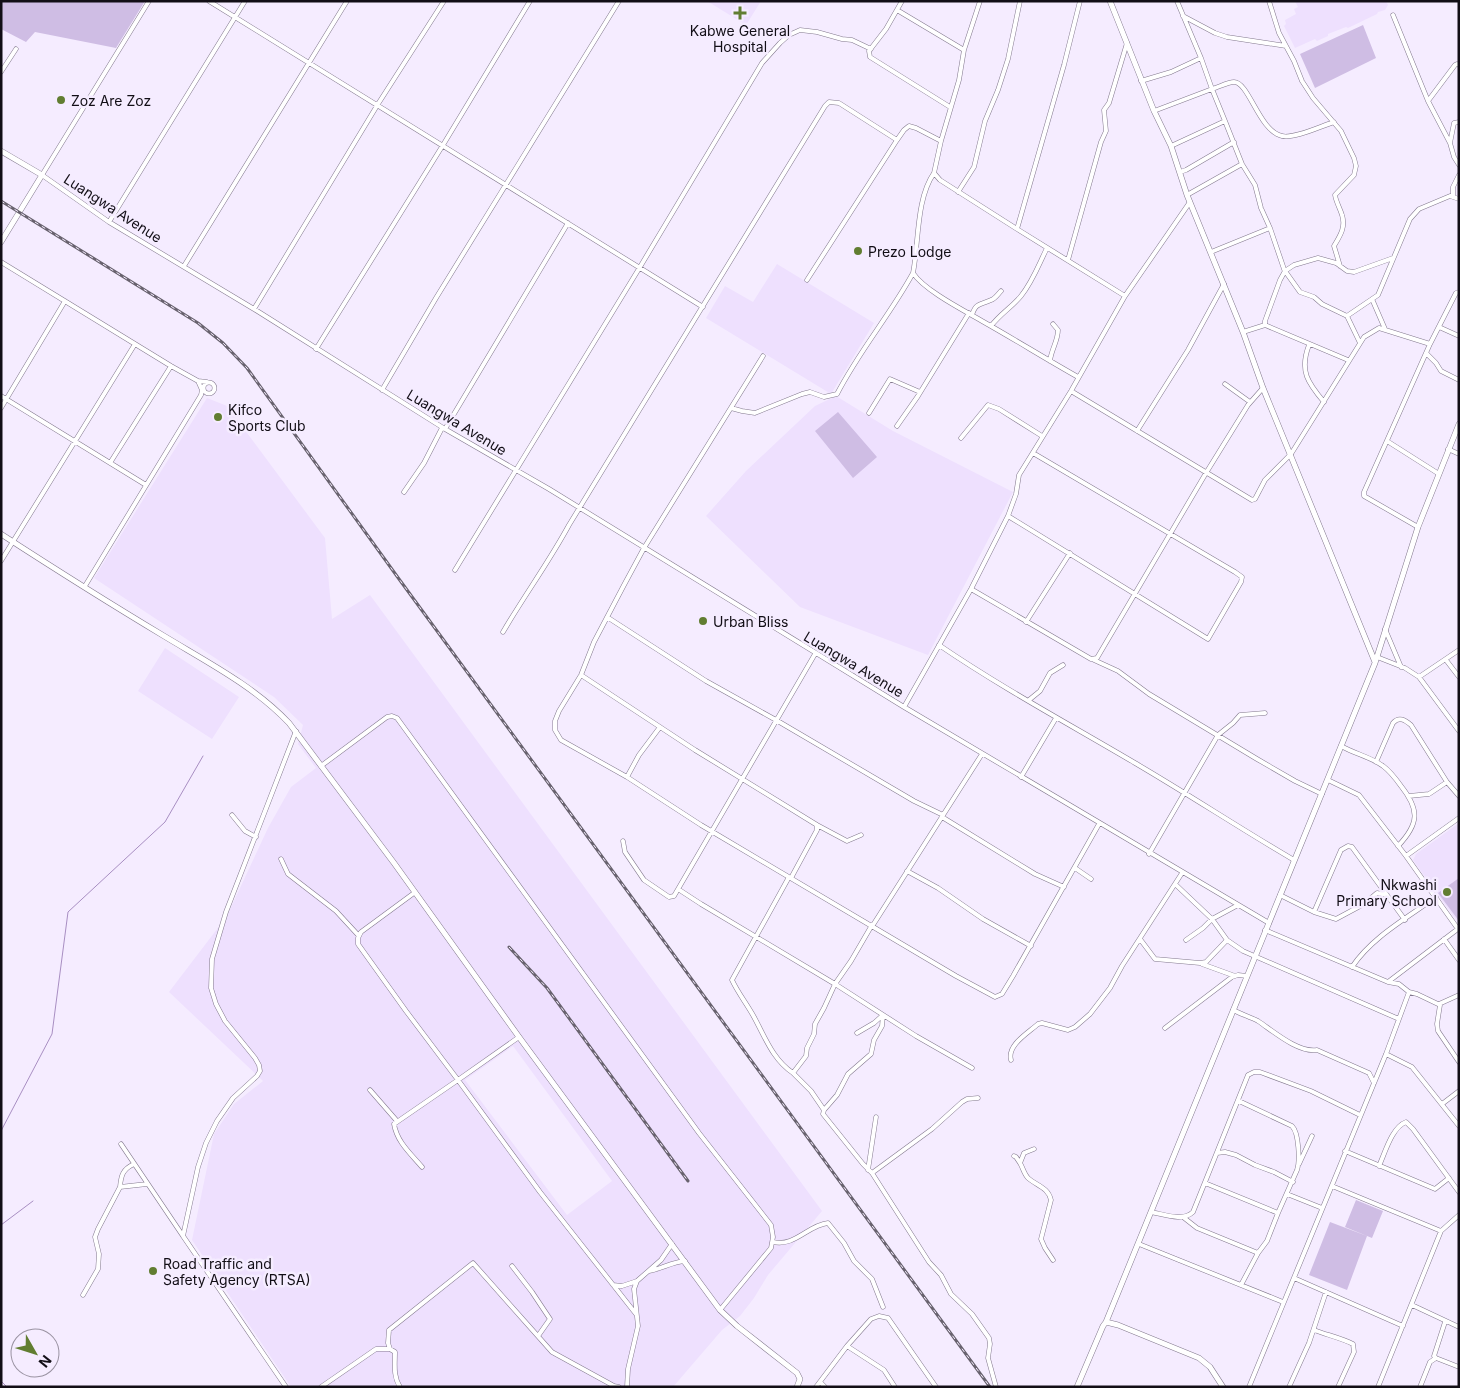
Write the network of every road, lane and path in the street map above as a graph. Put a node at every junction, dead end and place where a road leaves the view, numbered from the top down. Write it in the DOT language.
graph roads {
  1 [pos="149,1"];
  2 [pos="209,1"];
  3 [pos="245,1"];
  4 [pos="347,1"];
  5 [pos="444,1"];
  6 [pos="530,1"];
  7 [pos="619,1"];
  8 [pos="902,1"];
  9 [pos="980,1"];
  10 [pos="1020,1"];
  11 [pos="1080,1"];
  12 [pos="1110,1"];
  13 [pos="1177,1"];
  14 [pos="1269,1"];
  15 [pos="897,10"];
  16 [pos="1394,15"];
  17 [pos="1183,16"];
  18 [pos="235,17"];
  19 [pos="1128,43"];
  20 [pos="1286,46"];
  21 [pos="16,49"];
  22 [pos="871,49"];
  23 [pos="964,50"];
  24 [pos="1201,58"];
  25 [pos="309,62"];
  26 [pos="1459,65"];
  27 [pos="1,72"];
  28 [pos="1141,81"];
  29 [pos="1212,89"];
  30 [pos="1428,101"];
  31 [pos="378,104"];
  32 [pos="950,107"];
  33 [pos="1154,111"];
  34 [pos="1225,121"];
  35 [pos="1334,122"];
  36 [pos="1459,122"];
  37 [pos="897,140"];
  38 [pos="941,141"];
  39 [pos="1234,142"];
  40 [pos="1450,143"];
  41 [pos="443,145"];
  42 [pos="1170,146"];
  43 [pos="1,150"];
  44 [pos="1242,164"];
  45 [pos="1459,165"];
  46 [pos="1180,172"];
  47 [pos="934,173"];
  48 [pos="42,175"];
  49 [pos="1459,175"];
  50 [pos="507,186"];
  51 [pos="958,192"];
  52 [pos="1187,195"];
  53 [pos="1453,196"];
  54 [pos="1459,199"];
  55 [pos="1190,202"];
  56 [pos="109,222"];
  57 [pos="568,223"];
  58 [pos="1270,228"];
  59 [pos="1017,229"];
  60 [pos="1,242"];
  61 [pos="1047,248"];
  62 [pos="1211,252"];
  63 [pos="1394,257"];
  64 [pos="1068,260"];
  65 [pos="1,262"];
  66 [pos="184,266"];
  67 [pos="1340,266"];
  68 [pos="640,267"];
  69 [pos="1285,272"];
  70 [pos="913,273"];
  71 [pos="807,280"];
  72 [pos="1224,284"];
  73 [pos="1001,291"];
  74 [pos="1459,292"];
  75 [pos="1125,296"];
  76 [pos="1372,299"];
  77 [pos="65,301"];
  78 [pos="703,307"];
  79 [pos="254,309"];
  80 [pos="970,314"];
  81 [pos="1347,316"];
  82 [pos="1053,324"];
  83 [pos="991,326"];
  84 [pos="1265,326"];
  85 [pos="1439,327"];
  86 [pos="1386,329"];
  87 [pos="1243,332"];
  88 [pos="1459,336"];
  89 [pos="1360,343"];
  90 [pos="135,344"];
  91 [pos="1430,344"];
  92 [pos="1309,345"];
  93 [pos="316,349"];
  94 [pos="1426,353"];
  95 [pos="763,356"];
  96 [pos="1348,360"];
  97 [pos="1050,362"];
  98 [pos="171,366"];
  99 [pos="1078,377"];
  100 [pos="1459,380"];
  101 [pos="207,382"];
  102 [pos="199,383"];
  103 [pos="1225,384"];
  104 [pos="1263,388"];
  105 [pos="382,390"];
  106 [pos="1070,391"];
  107 [pos="920,392"];
  108 [pos="204,393"];
  109 [pos="1,396"];
  110 [pos="6,399"];
  111 [pos="1250,402"];
  112 [pos="1324,402"];
  113 [pos="1,408"];
  114 [pos="731,408"];
  115 [pos="869,413"];
  116 [pos="1459,424"];
  117 [pos="897,426"];
  118 [pos="443,429"];
  119 [pos="1137,430"];
  120 [pos="1042,436"];
  121 [pos="961,438"];
  122 [pos="74,441"];
  123 [pos="1387,441"];
  124 [pos="1448,449"];
  125 [pos="1033,453"];
  126 [pos="1291,454"];
  127 [pos="1459,454"];
  128 [pos="110,463"];
  129 [pos="516,470"];
  130 [pos="1206,473"];
  131 [pos="1439,474"];
  132 [pos="146,485"];
  133 [pos="404,492"];
  134 [pos="580,509"];
  135 [pos="1008,516"];
  136 [pos="1418,527"];
  137 [pos="1170,532"];
  138 [pos="1,534"];
  139 [pos="13,542"];
  140 [pos="644,548"];
  141 [pos="1070,553"];
  142 [pos="1,561"];
  143 [pos="455,570"];
  144 [pos="85,586"];
  145 [pos="971,589"];
  146 [pos="1135,593"];
  147 [pos="607,617"];
  148 [pos="1026,622"];
  149 [pos="1385,629"];
  150 [pos="503,632"];
  151 [pos="939,645"];
  152 [pos="1459,650"];
  153 [pos="815,654"];
  154 [pos="1094,660"];
  155 [pos="1376,660"];
  156 [pos="1446,660"];
  157 [pos="1063,665"];
  158 [pos="1401,666"];
  159 [pos="581,675"];
  160 [pos="1419,677"];
  161 [pos="1459,677"];
  162 [pos="1028,700"];
  163 [pos="904,707"];
  164 [pos="1265,713"];
  165 [pos="1056,718"];
  166 [pos="776,720"];
  167 [pos="660,727"];
  168 [pos="296,731"];
  169 [pos="1459,731"];
  170 [pos="1218,735"];
  171 [pos="1341,746"];
  172 [pos="982,754"];
  173 [pos="1376,762"];
  174 [pos="321,766"];
  175 [pos="627,777"];
  176 [pos="1021,777"];
  177 [pos="743,780"];
  178 [pos="1328,780"];
  179 [pos="1448,782"];
  180 [pos="1184,794"];
  181 [pos="1322,794"];
  182 [pos="1409,796"];
  183 [pos="1459,796"];
  184 [pos="232,815"];
  185 [pos="943,816"];
  186 [pos="1459,818"];
  187 [pos="1099,824"];
  188 [pos="817,825"];
  189 [pos="712,832"];
  190 [pos="861,835"];
  191 [pos="256,837"];
  192 [pos="623,841"];
  193 [pos="1398,846"];
  194 [pos="1149,854"];
  195 [pos="1406,856"];
  196 [pos="281,859"];
  197 [pos="1294,860"];
  198 [pos="1074,868"];
  199 [pos="907,871"];
  200 [pos="1182,873"];
  201 [pos="790,878"];
  202 [pos="1091,879"];
  203 [pos="1175,884"];
  204 [pos="1064,887"];
  205 [pos="678,889"];
  206 [pos="414,893"];
  207 [pos="1280,895"];
  208 [pos="1388,896"];
  209 [pos="1436,897"];
  210 [pos="1238,905"];
  211 [pos="1314,912"];
  212 [pos="1212,919"];
  213 [pos="1405,920"];
  214 [pos="1269,923"];
  215 [pos="872,925"];
  216 [pos="1458,928"];
  217 [pos="1265,930"];
  218 [pos="359,936"];
  219 [pos="756,936"];
  220 [pos="1140,940"];
  221 [pos="1186,940"];
  222 [pos="1227,940"];
  223 [pos="1444,940"];
  224 [pos="1031,946"];
  225 [pos="1255,956"];
  226 [pos="1459,960"];
  227 [pos="1201,963"];
  228 [pos="1352,968"];
  229 [pos="1235,976"];
  230 [pos="1247,976"];
  231 [pos="1388,982"];
  232 [pos="835,984"];
  233 [pos="1409,992"];
  234 [pos="1459,995"];
  235 [pos="1439,1004"];
  236 [pos="1233,1010"];
  237 [pos="883,1015"];
  238 [pos="1399,1019"];
  239 [pos="1165,1028"];
  240 [pos="857,1033"];
  241 [pos="519,1037"];
  242 [pos="1386,1054"];
  243 [pos="1011,1060"];
  244 [pos="1459,1062"];
  245 [pos="972,1068"];
  246 [pos="793,1073"];
  247 [pos="458,1080"];
  248 [pos="1374,1083"];
  249 [pos="370,1090"];
  250 [pos="1459,1091"];
  251 [pos="978,1098"];
  252 [pos="1239,1101"];
  253 [pos="1442,1104"];
  254 [pos="824,1110"];
  255 [pos="1360,1115"];
  256 [pos="876,1117"];
  257 [pos="397,1121"];
  258 [pos="1459,1126"];
  259 [pos="1312,1136"];
  260 [pos="121,1144"];
  261 [pos="1034,1149"];
  262 [pos="1345,1151"];
  263 [pos="1217,1153"];
  264 [pos="1014,1156"];
  265 [pos="1020,1163"];
  266 [pos="134,1164"];
  267 [pos="1298,1166"];
  268 [pos="1379,1166"];
  269 [pos="422,1167"];
  270 [pos="868,1170"];
  271 [pos="872,1173"];
  272 [pos="1449,1178"];
  273 [pos="1292,1182"];
  274 [pos="147,1184"];
  275 [pos="1205,1184"];
  276 [pos="1332,1186"];
  277 [pos="120,1187"];
  278 [pos="1459,1192"];
  279 [pos="1288,1194"];
  280 [pos="1322,1208"];
  281 [pos="1151,1212"];
  282 [pos="1278,1213"];
  283 [pos="1459,1216"];
  284 [pos="1183,1217"];
  285 [pos="1441,1231"];
  286 [pos="183,1236"];
  287 [pos="773,1242"];
  288 [pos="672,1244"];
  289 [pos="1138,1244"];
  290 [pos="1258,1254"];
  291 [pos="1053,1260"];
  292 [pos="685,1261"];
  293 [pos="512,1266"];
  294 [pos="648,1271"];
  295 [pos="1294,1278"];
  296 [pos="637,1281"];
  297 [pos="612,1285"];
  298 [pos="1241,1286"];
  299 [pos="1326,1292"];
  300 [pos="83,1295"];
  301 [pos="1283,1302"];
  302 [pos="1412,1305"];
  303 [pos="883,1307"];
  304 [pos="720,1310"];
  305 [pos="636,1314"];
  306 [pos="1106,1322"];
  307 [pos="1445,1322"];
  308 [pos="1403,1326"];
  309 [pos="1459,1327"];
  310 [pos="1314,1330"];
  311 [pos="538,1336"];
  312 [pos="847,1346"];
  313 [pos="390,1349"];
  314 [pos="1436,1358"];
  315 [pos="1459,1367"];
  316 [pos="820,1382"];
  317 [pos="286,1387"];
  318 [pos="321,1387"];
  319 [pos="400,1387"];
  320 [pos="614,1387"];
  321 [pos="619,1387"];
  322 [pos="627,1387"];
  323 [pos="797,1387"];
  324 [pos="816,1387"];
  325 [pos="825,1387"];
  326 [pos="895,1387"];
  327 [pos="936,1387"];
  328 [pos="996,1387"];
  329 [pos="1077,1387"];
  330 [pos="1223,1387"];
  331 [pos="1249,1387"];
  332 [pos="1289,1387"];
  333 [pos="1338,1387"];
  334 [pos="1378,1387"];
  335 [pos="1420,1387"];
  1 -- 48 [label="street"];
  2 -- 18 [label="street"];
  3 -- 18 [label="street"];
  4 -- 25 [label="street"];
  5 -- 31 [label="street"];
  6 -- 41 [label="street"];
  7 -- 50 [label="street"];
  8 -- 15 [label="street"];
  9 -- 23 [label="street"];
  10 -- 51 [label="street"];
  11 -- 59 [label="street"];
  12 -- 19 [label="street"];
  13 -- 17 [label="street"];
  14 -- 20 [label="street"];
  15 -- 22 [label="street"];
  15 -- 23 [label="street"];
  16 -- 30 [label="street"];
  17 -- 20 [label="street"];
  17 -- 24 [label="street"];
  18 -- 25 [label="street"];
  18 -- 56 [label="street"];
  19 -- 28 [label="street"];
  19 -- 64 [label="street"];
  20 -- 35 [label="street"];
  21 -- 27 [label="street"];
  22 -- 32 [label="street"];
  22 -- 68 [label="street"];
  23 -- 32 [label="street"];
  24 -- 28 [label="street"];
  24 -- 29 [label="street"];
  25 -- 31 [label="street"];
  25 -- 66 [label="street"];
  26 -- 30 [label="street"];
  28 -- 33 [label="street"];
  29 -- 33 [label="street"];
  29 -- 34 [label="street"];
  29 -- 35 [label="street"];
  30 -- 40 [label="street"];
  31 -- 41 [label="street"];
  31 -- 79 [label="street"];
  32 -- 38 [label="street"];
  33 -- 42 [label="street"];
  34 -- 39 [label="street"];
  34 -- 42 [label="street"];
  35 -- 67 [label="street"];
  36 -- 40 [label="street"];
  37 -- 38 [label="street"];
  37 -- 71 [label="street"];
  37 -- 78 [label="street"];
  38 -- 47 [label="street"];
  39 -- 44 [label="street"];
  39 -- 46 [label="street"];
  40 -- 45 [label="street"];
  41 -- 50 [label="street"];
  41 -- 93 [label="street"];
  42 -- 46 [label="street"];
  43 -- 48 [label="street, Luangwa Avenue"];
  44 -- 52 [label="street"];
  44 -- 58 [label="street"];
  46 -- 52 [label="street"];
  47 -- 51 [label="street"];
  47 -- 70 [label="street"];
  48 -- 56 [label="street, Luangwa Avenue"];
  48 -- 60 [label="street"];
  49 -- 53 [label="street"];
  50 -- 57 [label="street"];
  50 -- 105 [label="street"];
  51 -- 59 [label="street"];
  52 -- 55 [label="street"];
  53 -- 54 [label="street"];
  53 -- 63 [label="street"];
  55 -- 62 [label="street"];
  55 -- 75 [label="street"];
  56 -- 66 [label="street, Luangwa Avenue"];
  57 -- 68 [label="street"];
  57 -- 118 [label="street"];
  58 -- 62 [label="street"];
  58 -- 69 [label="street"];
  59 -- 61 [label="street"];
  61 -- 64 [label="street"];
  61 -- 83 [label="street"];
  62 -- 72 [label="street"];
  63 -- 67 [label="street"];
  63 -- 76 [label="street"];
  64 -- 75 [label="street"];
  65 -- 77 [label="street"];
  66 -- 79 [label="street, Luangwa Avenue"];
  67 -- 69 [label="street"];
  68 -- 78 [label="street"];
  68 -- 129 [label="street"];
  69 -- 81 [label="street"];
  69 -- 84 [label="street"];
  70 -- 80 [label="street"];
  70 -- 114 [label="street"];
  72 -- 87 [label="street"];
  72 -- 119 [label="street"];
  73 -- 80 [label="street"];
  74 -- 85 [label="street"];
  75 -- 99 [label="street"];
  76 -- 81 [label="street"];
  76 -- 86 [label="street"];
  77 -- 90 [label="street"];
  77 -- 110 [label="street"];
  78 -- 134 [label="street"];
  79 -- 93 [label="street, Luangwa Avenue"];
  80 -- 83 [label="street"];
  80 -- 107 [label="street"];
  81 -- 89 [label="street"];
  82 -- 97 [label="street"];
  83 -- 97 [label="street"];
  84 -- 87 [label="street"];
  84 -- 92 [label="street"];
  85 -- 88 [label="street"];
  85 -- 91 [label="street"];
  86 -- 89 [label="street"];
  86 -- 91 [label="street"];
  87 -- 104 [label="street"];
  89 -- 96 [label="street"];
  90 -- 98 [label="street"];
  90 -- 122 [label="street"];
  91 -- 94 [label="street"];
  92 -- 96 [label="street"];
  92 -- 112 [label="street"];
  93 -- 105 [label="street, Luangwa Avenue"];
  94 -- 100 [label="street"];
  94 -- 123 [label="street"];
  95 -- 114 [label="street"];
  96 -- 112 [label="street"];
  97 -- 99 [label="street"];
  98 -- 102 [label="street"];
  98 -- 128 [label="street"];
  99 -- 106 [label="street"];
  101 -- 102 [label="street"];
  101 -- 108 [label="street"];
  101 -- 108 [label="street"];
  102 -- 108 [label="street"];
  103 -- 111 [label="street"];
  104 -- 111 [label="street"];
  104 -- 126 [label="street"];
  105 -- 118 [label="street, Luangwa Avenue"];
  106 -- 119 [label="street"];
  106 -- 120 [label="street"];
  107 -- 115 [label="street"];
  107 -- 117 [label="street"];
  108 -- 132 [label="street"];
  109 -- 110 [label="street"];
  110 -- 113 [label="street"];
  110 -- 122 [label="street"];
  111 -- 130 [label="street"];
  112 -- 126 [label="street"];
  114 -- 140 [label="street"];
  116 -- 124 [label="street"];
  118 -- 129 [label="street, Luangwa Avenue"];
  118 -- 133 [label="street"];
  119 -- 130 [label="street"];
  120 -- 121 [label="street"];
  120 -- 125 [label="street"];
  122 -- 128 [label="street"];
  122 -- 139 [label="street"];
  123 -- 131 [label="street"];
  123 -- 136 [label="street"];
  124 -- 127 [label="street"];
  124 -- 131 [label="street"];
  125 -- 135 [label="street"];
  125 -- 137 [label="street"];
  126 -- 130 [label="street"];
  126 -- 155 [label="street"];
  128 -- 132 [label="street"];
  129 -- 134 [label="street, Luangwa Avenue"];
  129 -- 143 [label="street"];
  130 -- 137 [label="street"];
  131 -- 136 [label="street"];
  132 -- 144 [label="street"];
  134 -- 140 [label="street, Luangwa Avenue"];
  134 -- 150 [label="street"];
  135 -- 141 [label="street"];
  135 -- 145 [label="street"];
  136 -- 149 [label="street"];
  137 -- 146 [label="street"];
  137 -- 146 [label="street"];
  138 -- 139 [label="street"];
  139 -- 142 [label="street"];
  139 -- 144 [label="street"];
  140 -- 147 [label="street"];
  140 -- 153 [label="street, Luangwa Avenue"];
  141 -- 146 [label="street"];
  141 -- 148 [label="street"];
  144 -- 168 [label="street"];
  145 -- 148 [label="street"];
  145 -- 151 [label="street"];
  146 -- 154 [label="street"];
  147 -- 159 [label="street"];
  147 -- 166 [label="street"];
  148 -- 154 [label="street"];
  149 -- 155 [label="street"];
  149 -- 158 [label="street"];
  151 -- 162 [label="street"];
  151 -- 163 [label="street"];
  152 -- 156 [label="street"];
  153 -- 163 [label="street, Luangwa Avenue"];
  153 -- 166 [label="street"];
  154 -- 170 [label="street"];
  155 -- 158 [label="street"];
  155 -- 171 [label="street"];
  156 -- 160 [label="street"];
  156 -- 161 [label="street"];
  157 -- 162 [label="street"];
  158 -- 160 [label="street"];
  159 -- 167 [label="street"];
  159 -- 175 [label="street"];
  160 -- 169 [label="street"];
  162 -- 165 [label="street"];
  163 -- 172 [label="street, Luangwa Avenue"];
  164 -- 170 [label="street"];
  165 -- 176 [label="street"];
  165 -- 180 [label="street"];
  166 -- 177 [label="street"];
  166 -- 185 [label="street"];
  167 -- 175 [label="street"];
  167 -- 177 [label="street"];
  168 -- 174 [label="street"];
  168 -- 191 [label="street"];
  170 -- 180 [label="street"];
  170 -- 181 [label="street"];
  171 -- 173 [label="street"];
  171 -- 178 [label="street"];
  172 -- 176 [label="street, Luangwa Avenue"];
  172 -- 185 [label="street"];
  173 -- 179 [label="street"];
  173 -- 182 [label="street"];
  174 -- 206 [label="street"];
  174 -- 287 [label="street"];
  175 -- 189 [label="street"];
  176 -- 187 [label="street, Luangwa Avenue"];
  177 -- 188 [label="street"];
  177 -- 189 [label="street"];
  178 -- 181 [label="street"];
  178 -- 193 [label="street"];
  179 -- 182 [label="street"];
  179 -- 183 [label="street"];
  180 -- 194 [label="street"];
  180 -- 197 [label="street"];
  181 -- 197 [label="street"];
  182 -- 193 [label="street"];
  184 -- 191 [label="street"];
  185 -- 199 [label="street"];
  185 -- 204 [label="street"];
  186 -- 195 [label="street"];
  187 -- 194 [label="street, Luangwa Avenue"];
  187 -- 198 [label="street"];
  188 -- 190 [label="street"];
  188 -- 201 [label="street"];
  189 -- 201 [label="street"];
  189 -- 205 [label="street"];
  191 -- 286 [label="street"];
  192 -- 205 [label="street"];
  193 -- 195 [label="street"];
  194 -- 200 [label="street, Luangwa Avenue"];
  195 -- 209 [label="street"];
  196 -- 218 [label="street"];
  197 -- 207 [label="street"];
  198 -- 202 [label="street"];
  198 -- 204 [label="street"];
  199 -- 215 [label="street"];
  199 -- 224 [label="street"];
  200 -- 203 [label="street"];
  200 -- 210 [label="street, Luangwa Avenue"];
  201 -- 215 [label="street"];
  201 -- 219 [label="street"];
  203 -- 212 [label="street"];
  203 -- 220 [label="street"];
  204 -- 224 [label="street"];
  205 -- 219 [label="street"];
  206 -- 218 [label="street"];
  206 -- 241 [label="street"];
  207 -- 211 [label="street"];
  207 -- 214 [label="street"];
  208 -- 211 [label="street"];
  208 -- 211 [label="street"];
  208 -- 213 [label="street"];
  209 -- 213 [label="street"];
  209 -- 216 [label="street"];
  210 -- 212 [label="street"];
  210 -- 214 [label="street, Luangwa Avenue"];
  212 -- 221 [label="street"];
  212 -- 222 [label="street"];
  213 -- 228 [label="street"];
  214 -- 217 [label="street"];
  215 -- 224 [label="street"];
  215 -- 232 [label="street"];
  216 -- 223 [label="street"];
  217 -- 225 [label="street"];
  217 -- 228 [label="street"];
  218 -- 247 [label="street"];
  219 -- 232 [label="street"];
  219 -- 246 [label="street"];
  220 -- 227 [label="street"];
  220 -- 243 [label="street"];
  222 -- 225 [label="street"];
  222 -- 227 [label="street"];
  223 -- 226 [label="street"];
  223 -- 231 [label="street"];
  225 -- 230 [label="street"];
  225 -- 238 [label="street"];
  227 -- 229 [label="street"];
  228 -- 231 [label="street"];
  229 -- 230 [label="street"];
  229 -- 239 [label="street"];
  230 -- 236 [label="street"];
  231 -- 233 [label="street"];
  232 -- 237 [label="street"];
  232 -- 246 [label="street"];
  233 -- 235 [label="street"];
  233 -- 238 [label="street"];
  234 -- 235 [label="street"];
  235 -- 244 [label="street"];
  236 -- 248 [label="street"];
  236 -- 281 [label="street"];
  237 -- 240 [label="street"];
  237 -- 245 [label="street"];
  237 -- 254 [label="street"];
  238 -- 242 [label="street"];
  241 -- 247 [label="street"];
  241 -- 288 [label="street"];
  242 -- 248 [label="street"];
  242 -- 253 [label="street"];
  246 -- 254 [label="street"];
  247 -- 257 [label="street"];
  247 -- 297 [label="street"];
  248 -- 255 [label="street"];
  249 -- 257 [label="street"];
  250 -- 253 [label="street"];
  251 -- 271 [label="street"];
  252 -- 255 [label="street"];
  252 -- 263 [label="street"];
  252 -- 267 [label="street"];
  253 -- 258 [label="street"];
  254 -- 270 [label="street"];
  255 -- 262 [label="street"];
  256 -- 270 [label="street"];
  257 -- 269 [label="street"];
  259 -- 267 [label="street"];
  260 -- 266 [label="street"];
  261 -- 265 [label="street"];
  262 -- 268 [label="street"];
  262 -- 276 [label="street"];
  263 -- 273 [label="street"];
  263 -- 275 [label="street"];
  264 -- 265 [label="street"];
  265 -- 291 [label="street"];
  266 -- 274 [label="street"];
  266 -- 277 [label="street"];
  267 -- 273 [label="street"];
  268 -- 272 [label="street"];
  268 -- 272 [label="street"];
  270 -- 271 [label="street"];
  271 -- 328 [label="street"];
  272 -- 278 [label="street"];
  273 -- 279 [label="street"];
  274 -- 277 [label="street"];
  274 -- 286 [label="street"];
  275 -- 282 [label="street"];
  275 -- 284 [label="street"];
  276 -- 280 [label="street"];
  276 -- 285 [label="street"];
  277 -- 300 [label="street"];
  279 -- 280 [label="street"];
  279 -- 282 [label="street"];
  280 -- 295 [label="street"];
  281 -- 284 [label="street"];
  281 -- 289 [label="street"];
  282 -- 290 [label="street"];
  283 -- 285 [label="street"];
  284 -- 290 [label="street"];
  285 -- 302 [label="street"];
  286 -- 317 [label="street"];
  287 -- 303 [label="street"];
  287 -- 304 [label="street"];
  288 -- 292 [label="street"];
  288 -- 294 [label="street"];
  289 -- 298 [label="street"];
  289 -- 306 [label="street"];
  290 -- 298 [label="street"];
  292 -- 294 [label="street"];
  292 -- 304 [label="street"];
  293 -- 311 [label="street"];
  294 -- 296 [label="street"];
  295 -- 299 [label="street"];
  295 -- 301 [label="street"];
  296 -- 297 [label="street"];
  296 -- 305 [label="street"];
  297 -- 305 [label="street"];
  298 -- 301 [label="street"];
  299 -- 308 [label="street"];
  299 -- 310 [label="street"];
  301 -- 331 [label="street"];
  302 -- 307 [label="street"];
  302 -- 308 [label="street"];
  304 -- 323 [label="street"];
  305 -- 322 [label="street"];
  306 -- 329 [label="street"];
  306 -- 330 [label="street"];
  307 -- 309 [label="street"];
  307 -- 314 [label="street"];
  308 -- 334 [label="street"];
  310 -- 332 [label="street"];
  310 -- 333 [label="street"];
  311 -- 313 [label="street"];
  311 -- 320 [label="street"];
  312 -- 316 [label="street"];
  312 -- 326 [label="street"];
  312 -- 327 [label="street"];
  313 -- 318 [label="street"];
  313 -- 319 [label="street"];
  314 -- 315 [label="street"];
  314 -- 335 [label="street"];
  316 -- 324 [label="street"];
  316 -- 325 [label="street"];
  320 -- 321 [label="street"];
}
